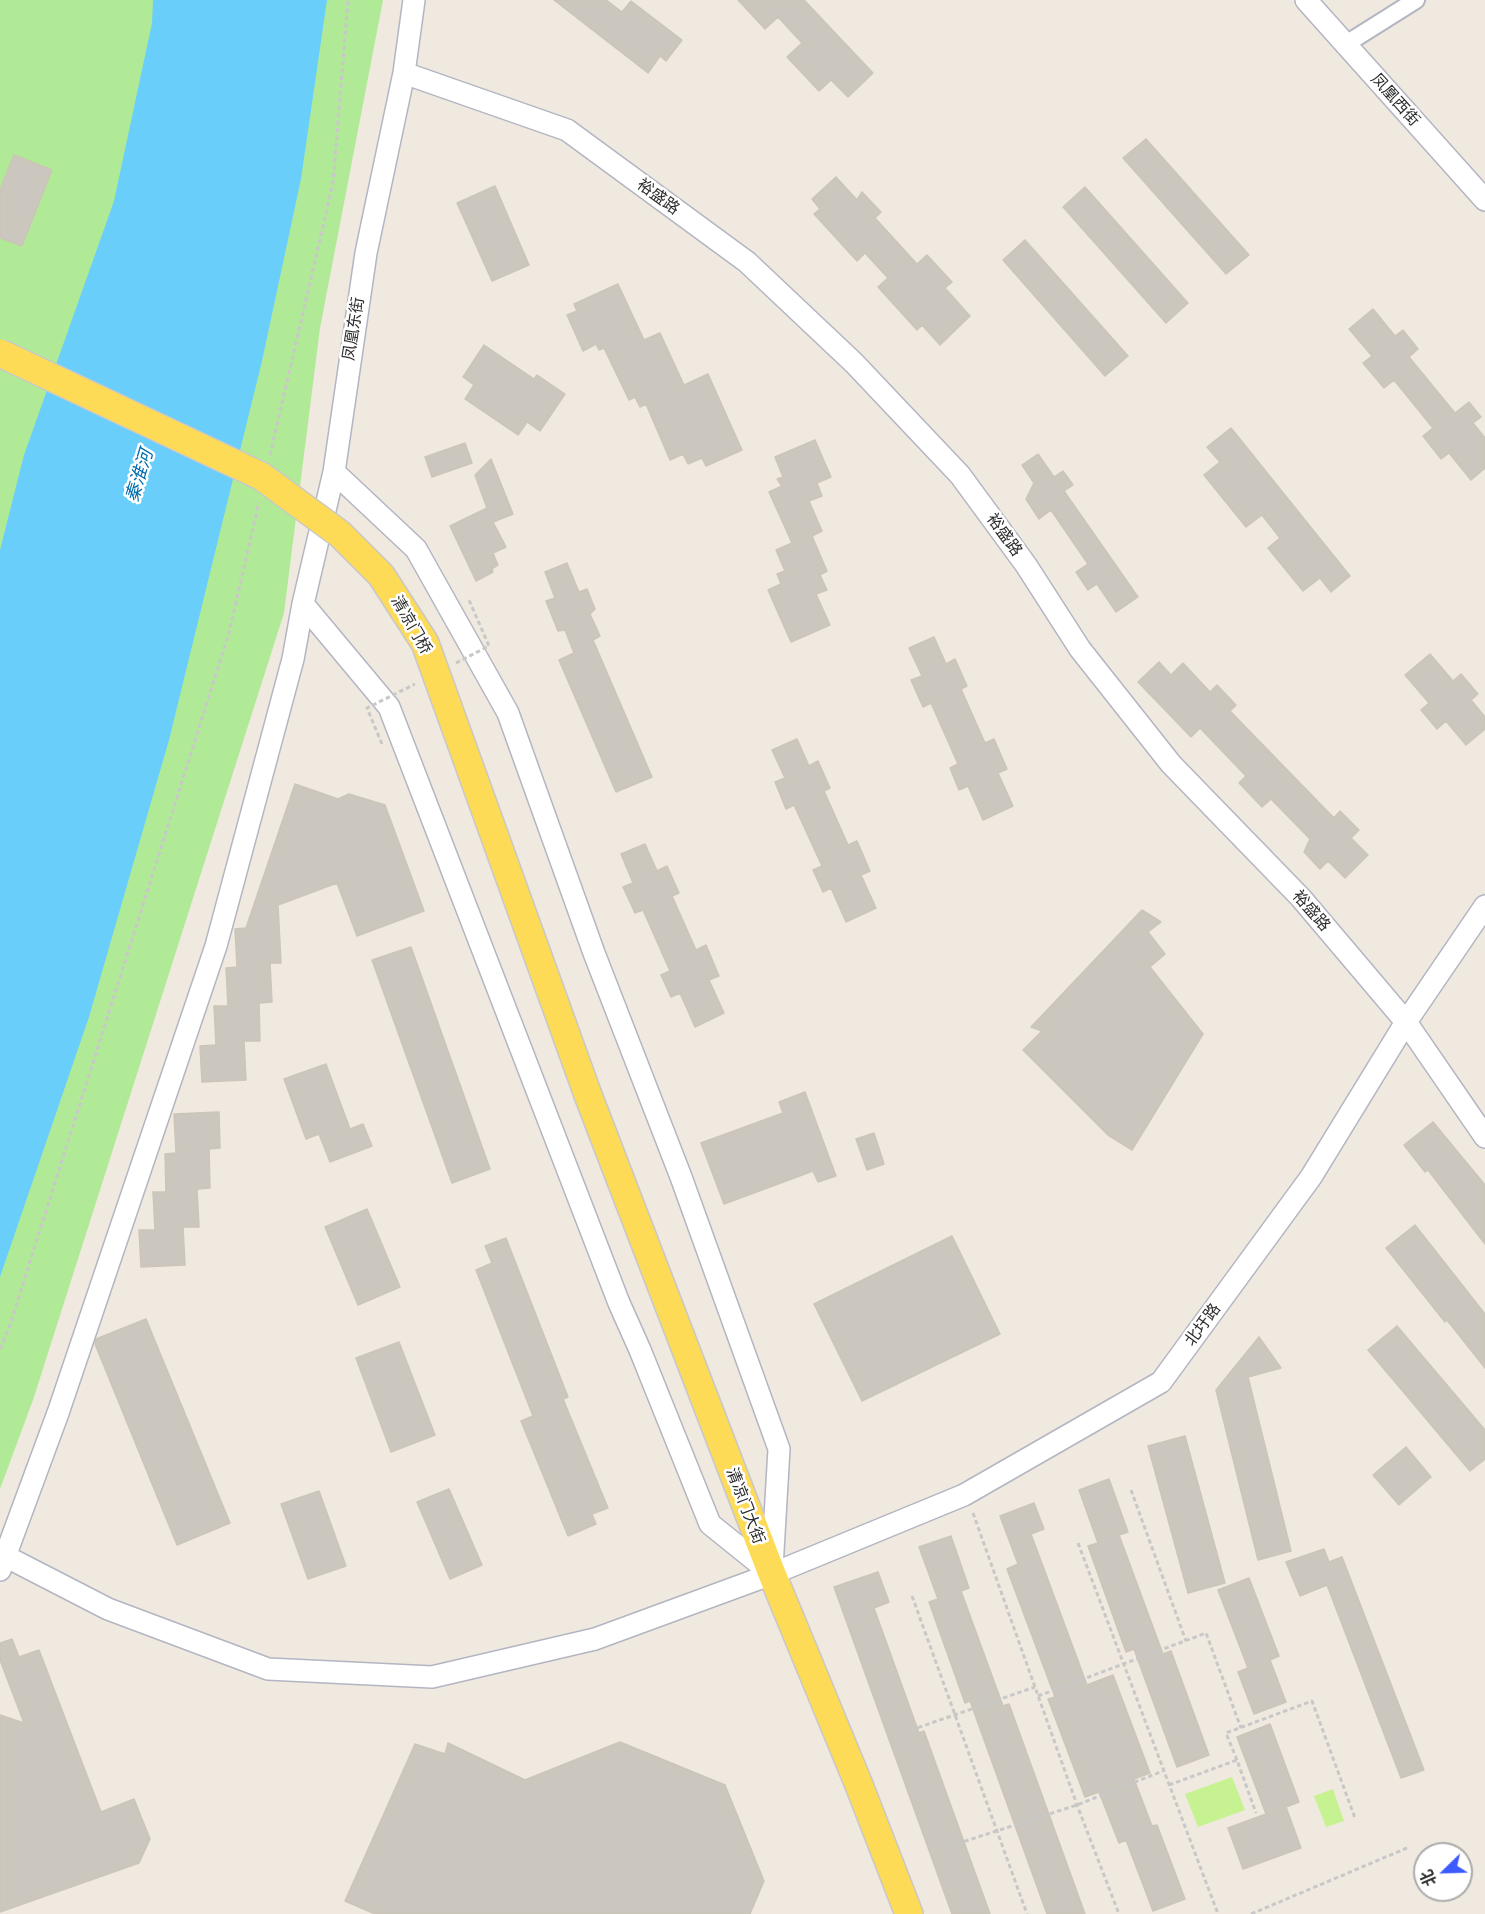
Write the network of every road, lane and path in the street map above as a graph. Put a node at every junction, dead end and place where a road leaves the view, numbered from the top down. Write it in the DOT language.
graph roads {
  1 [pos="348,0"];
  2 [pos="414,0"];
  3 [pos="1306,0"];
  4 [pos="1416,0"];
  5 [pos="1346,44"];
  6 [pos="404,73"];
  7 [pos="1485,200"];
  8 [pos="0,353"];
  9 [pos="269,460"];
  10 [pos="334,472"];
  11 [pos="261,495"];
  12 [pos="303,604"];
  13 [pos="1485,906"];
  14 [pos="1406,1022"];
  15 [pos="588,1095"];
  16 [pos="1485,1137"];
  17 [pos="0,1349"];
  18 [pos="1131,1490"];
  19 [pos="965,1494"];
  20 [pos="1078,1543"];
  21 [pos="3,1563"];
  22 [pos="772,1574"];
  23 [pos="912,1596"];
  24 [pos="1186,1641"];
  25 [pos="1123,1664"];
  26 [pos="1035,1687"];
  27 [pos="1038,1696"];
  28 [pos="956,1715"];
  29 [pos="1241,1728"];
  30 [pos="911,1730"];
  31 [pos="1236,1760"];
  32 [pos="1163,1771"];
  33 [pos="1168,1785"];
  34 [pos="1077,1805"];
  35 [pos="1256,1813"];
  36 [pos="1355,1818"];
  37 [pos="997,1832"];
  38 [pos="950,1846"];
  39 [pos="1407,1848"];
  40 [pos="909,1914"];
  41 [pos="1027,1914"];
  42 [pos="1119,1914"];
  43 [pos="1218,1914"];
  44 [pos="1251,1914"];
  1 -- 9 [label="path"];
  2 -- 6 [label="street, 凤凰东街"];
  3 -- 5 [label="street, 凤凰西街"];
  4 -- 5 [label="street"];
  5 -- 7 [label="street, 凤凰西街"];
  6 -- 10 [label="street, 凤凰东街"];
  6 -- 14 [label="street, 裕盛路"];
  8 -- 15 [label="main road, 清凉门桥, bridge"];
  10 -- 12 [label="street, 凤凰东街"];
  10 -- 22 [label="street"];
  11 -- 17 [label="path"];
  12 -- 21 [label="street, 凤凰东街"];
  12 -- 22 [label="street"];
  13 -- 14 [label="street, 北圩路"];
  14 -- 16 [label="street, 裕盛路"];
  14 -- 19 [label="street, 北圩路"];
  15 -- 22 [label="main road, 清凉门大街"];
  18 -- 24 [label="path"];
  19 -- 22 [label="street, 北圩路"];
  19 -- 26 [label="path"];
  20 -- 25 [label="path"];
  21 -- 22 [label="street, 北圩路"];
  22 -- 40 [label="main road, 清凉门大街"];
  23 -- 28 [label="path"];
  24 -- 25 [label="path"];
  24 -- 29 [label="path"];
  25 -- 27 [label="path"];
  25 -- 32 [label="path"];
  26 -- 27 [label="path"];
  26 -- 28 [label="path"];
  27 -- 34 [label="path"];
  28 -- 30 [label="path"];
  28 -- 37 [label="path"];
  29 -- 31 [label="path"];
  29 -- 36 [label="path"];
  31 -- 33 [label="path"];
  31 -- 35 [label="path"];
  32 -- 33 [label="path"];
  32 -- 34 [label="path"];
  33 -- 43 [label="path"];
  34 -- 37 [label="path"];
  34 -- 42 [label="path"];
  37 -- 38 [label="path"];
  37 -- 41 [label="path"];
  39 -- 44 [label="path"];
}
